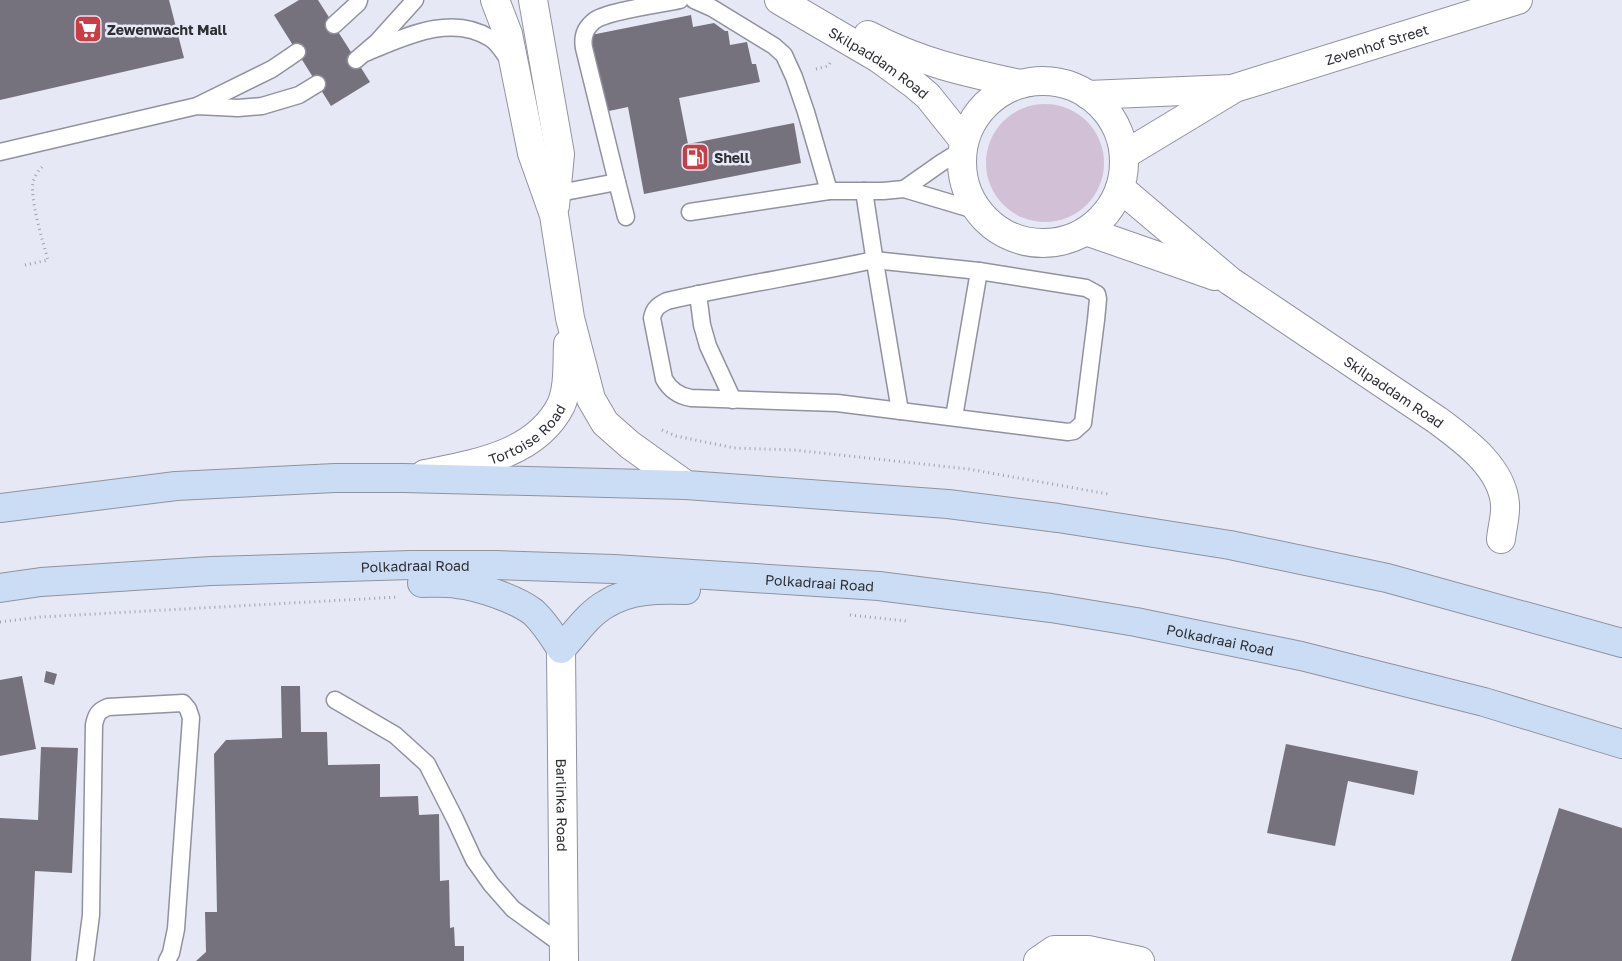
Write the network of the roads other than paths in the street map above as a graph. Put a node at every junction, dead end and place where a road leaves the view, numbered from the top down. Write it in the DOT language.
graph roads {
  1 [pos="359,0"];
  2 [pos="415,0"];
  3 [pos="495,0"];
  4 [pos="533,0"];
  5 [pos="680,0"];
  6 [pos="694,0"];
  7 [pos="779,0"];
  8 [pos="808,0"];
  9 [pos="1518,0"];
  10 [pos="1490,4"];
  11 [pos="334,25"];
  12 [pos="297,52"];
  13 [pos="514,67"];
  14 [pos="318,84"];
  15 [pos="1020,84"];
  16 [pos="1235,88"];
  17 [pos="1088,94"];
  18 [pos="197,106"];
  19 [pos="963,146"];
  20 [pos="0,152"];
  21 [pos="1124,155"];
  22 [pos="617,182"];
  23 [pos="1120,188"];
  24 [pos="904,189"];
  25 [pos="829,191"];
  26 [pos="864,192"];
  27 [pos="552,201"];
  28 [pos="978,211"];
  29 [pos="690,212"];
  30 [pos="626,217"];
  31 [pos="1086,231"];
  32 [pos="874,260"];
  33 [pos="978,271"];
  34 [pos="1230,281"];
  35 [pos="698,294"];
  36 [pos="570,318"];
  37 [pos="733,400"];
  38 [pos="900,411"];
  39 [pos="954,417"];
  40 [pos="404,478"];
  41 [pos="686,485"];
  42 [pos="0,508"];
  43 [pos="1501,539"];
  44 [pos="211,571"];
  45 [pos="879,586"];
  46 [pos="0,588"];
  47 [pos="1622,643"];
  48 [pos="561,649"];
  49 [pos="335,700"];
  50 [pos="1622,744"];
  51 [pos="564,954"];
  52 [pos="85,961"];
  53 [pos="167,961"];
  54 [pos="1038,961"];
  55 [pos="1140,961"];
  1 -- 11 [label="lane"];
  2 -- 13 [label="lane"];
  3 -- 13 [label="street, Tortoise Road"];
  4 -- 27 [label="street, Tortoise Road"];
  5 -- 22 [label="lane"];
  6 -- 25 [label="lane"];
  7 -- 19 [label="street, Skilpaddam Road"];
  8 -- 15 [label="street, Skilpaddam Road"];
  9 -- 10 [label="street, Zevenhof Street"];
  10 -- 16 [label="street, Zevenhof Street"];
  12 -- 18 [label="lane"];
  13 -- 27 [label="street, Tortoise Road"];
  14 -- 18 [label="lane"];
  15 -- 17 [label="street"];
  15 -- 19 [label="street"];
  16 -- 17 [label="street, Zevenhof Street"];
  16 -- 21 [label="street, Zevenhof Street"];
  17 -- 21 [label="street"];
  18 -- 20 [label="lane"];
  19 -- 24 [label="lane"];
  19 -- 28 [label="street"];
  21 -- 23 [label="street"];
  22 -- 27 [label="lane"];
  22 -- 30 [label="lane"];
  23 -- 31 [label="street"];
  23 -- 34 [label="street, Skilpaddam Road"];
  24 -- 26 [label="lane"];
  24 -- 28 [label="lane"];
  25 -- 26 [label="lane"];
  25 -- 29 [label="lane"];
  26 -- 32 [label="lane"];
  27 -- 36 [label="street, Tortoise Road"];
  28 -- 31 [label="street"];
  31 -- 34 [label="street, Skilpaddam Road"];
  32 -- 33 [label="lane"];
  32 -- 35 [label="lane"];
  32 -- 38 [label="lane"];
  33 -- 39 [label="lane"];
  33 -- 39 [label="lane"];
  34 -- 43 [label="street, Skilpaddam Road"];
  35 -- 37 [label="lane"];
  35 -- 37 [label="lane"];
  36 -- 40 [label="street, Tortoise Road"];
  36 -- 41 [label="street, Tortoise Road"];
  37 -- 38 [label="lane"];
  38 -- 39 [label="lane"];
  40 -- 41 [label="main road"];
  40 -- 42 [label="main road"];
  41 -- 47 [label="main road"];
  44 -- 45 [label="main road, Polkadraai Road"];
  44 -- 46 [label="main road, Polkadraai Road"];
  44 -- 48 [label="main road"];
  45 -- 48 [label="main road"];
  45 -- 50 [label="main road, Polkadraai Road"];
  48 -- 51 [label="street, Barlinka Road"];
  49 -- 51 [label="lane"];
  52 -- 53 [label="lane"];
  54 -- 55 [label="street"];
}
